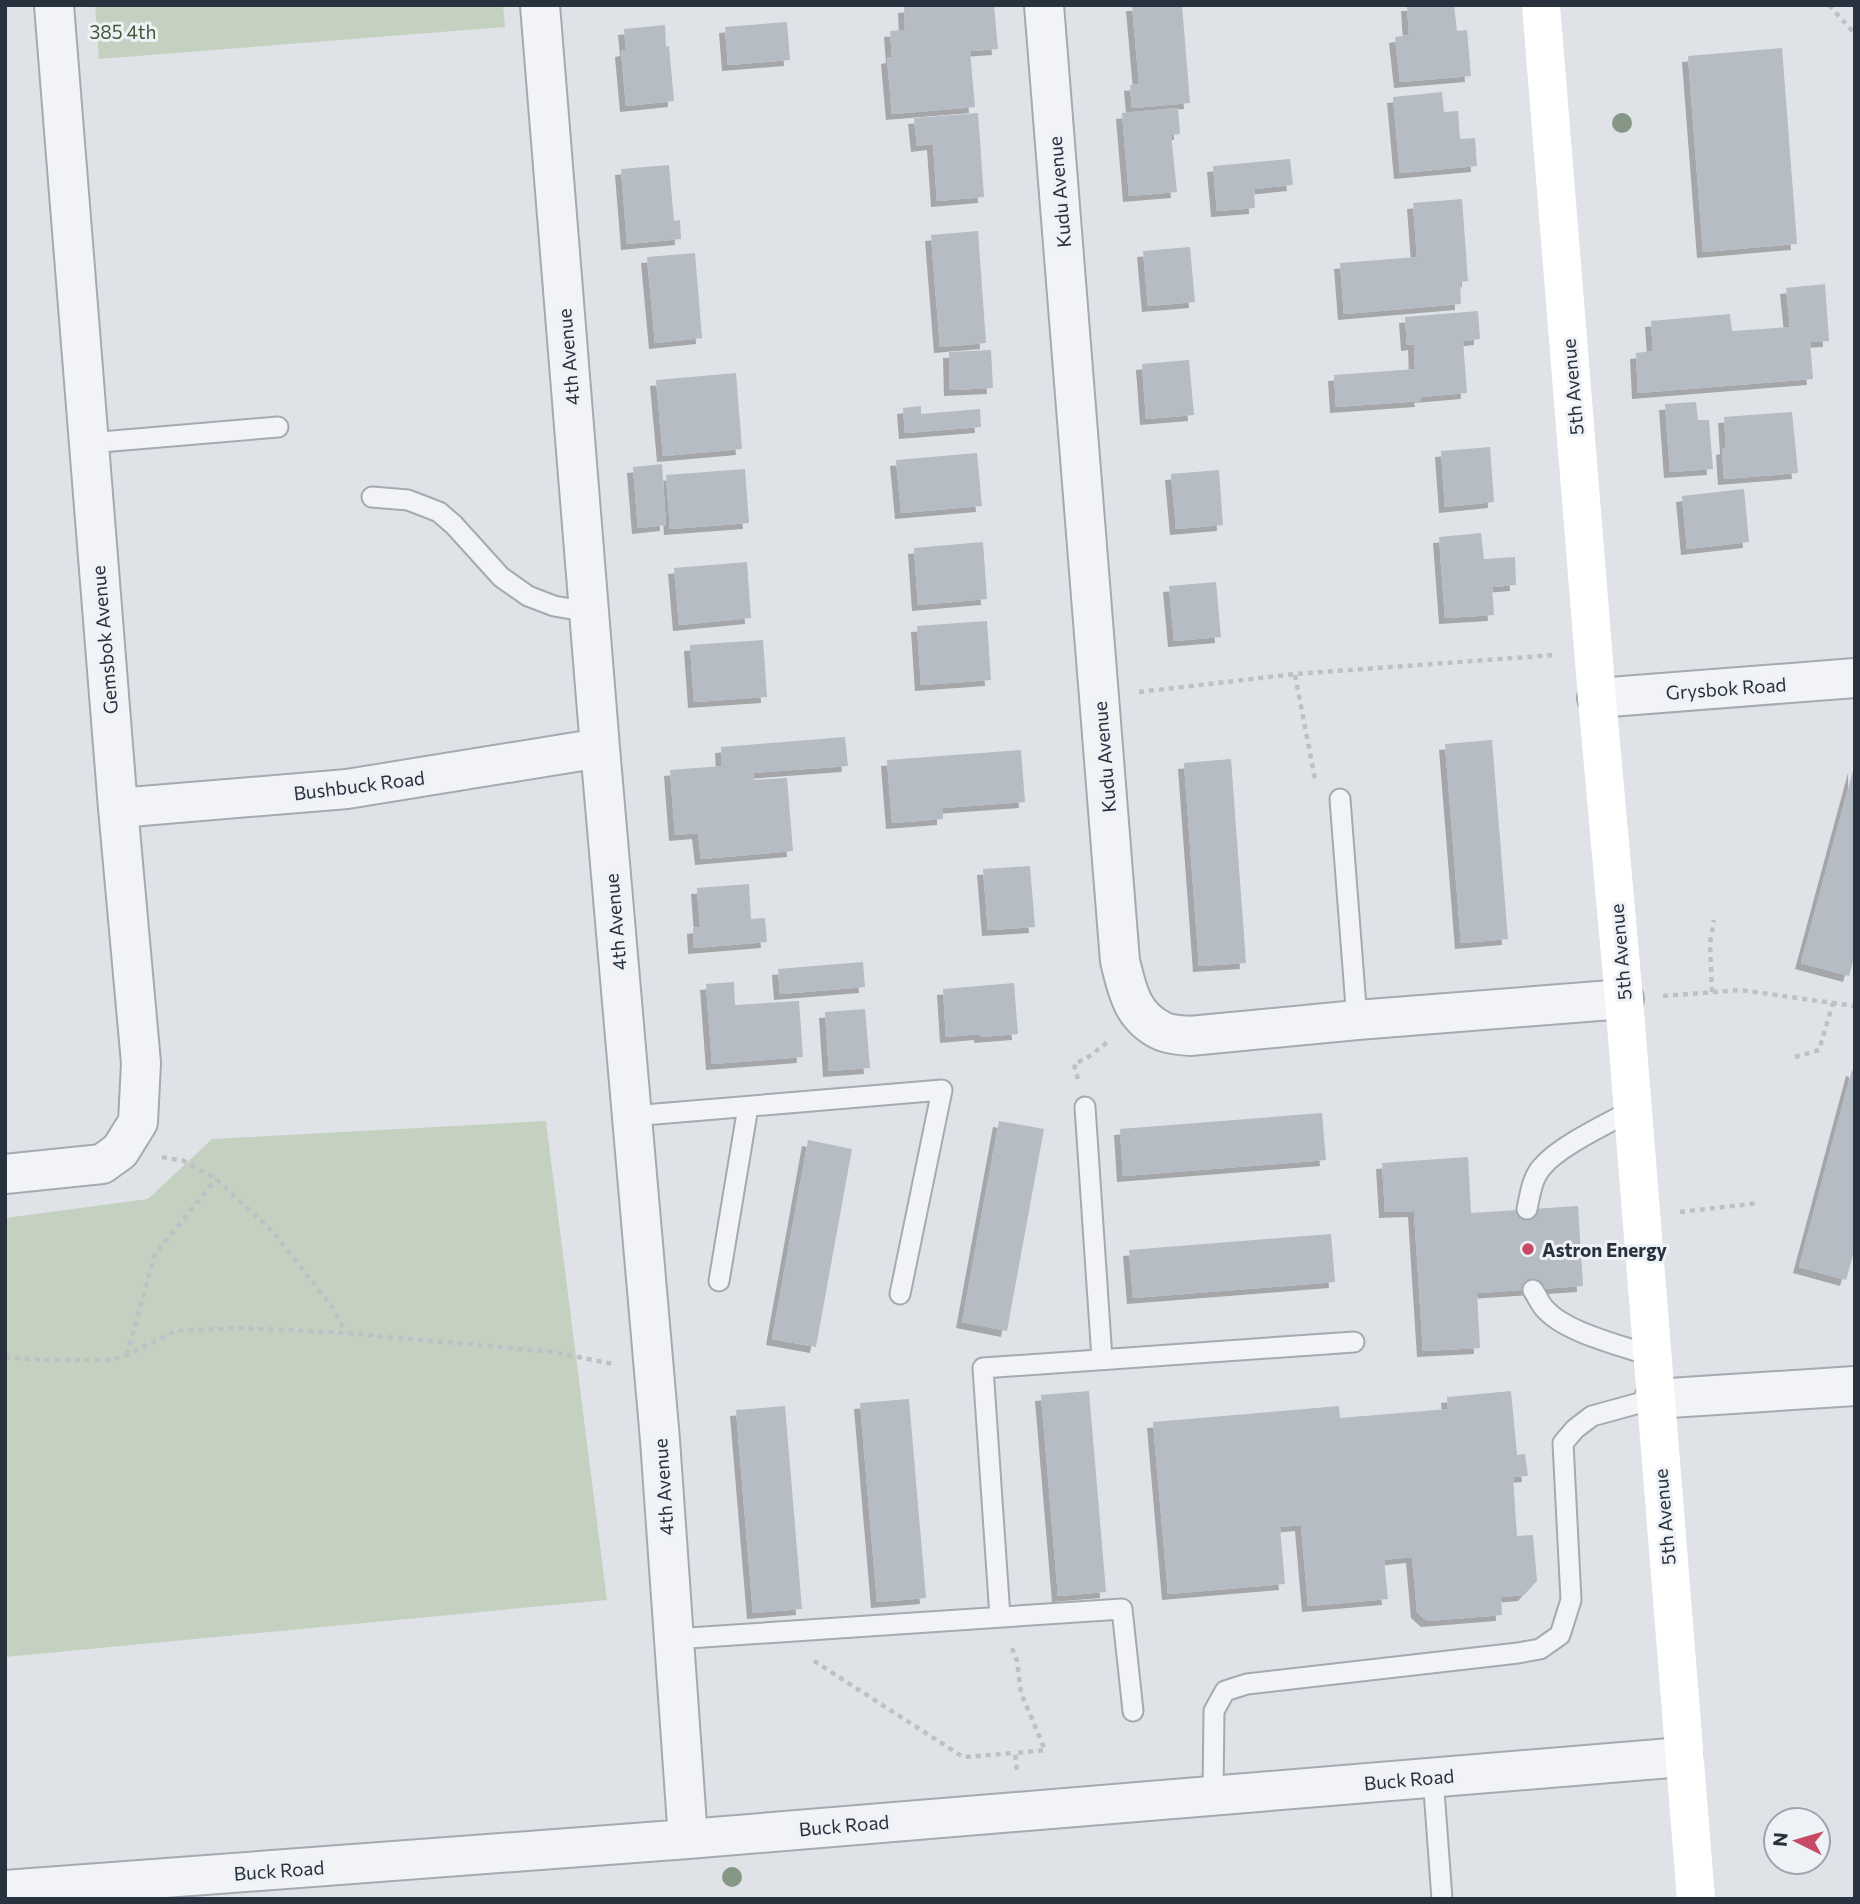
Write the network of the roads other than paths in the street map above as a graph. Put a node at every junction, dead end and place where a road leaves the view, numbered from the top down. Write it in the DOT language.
graph roads {
  1 [pos="54,5"];
  2 [pos="540,5"];
  3 [pos="1044,5"];
  4 [pos="1541,5"];
  5 [pos="278,427"];
  6 [pos="89,443"];
  7 [pos="372,497"];
  8 [pos="589,612"];
  9 [pos="1855,678"];
  10 [pos="1597,698"];
  11 [pos="600,748"];
  12 [pos="1340,799"];
  13 [pos="118,808"];
  14 [pos="1624,999"];
  15 [pos="1357,1020"];
  16 [pos="748,1107"];
  17 [pos="1085,1107"];
  18 [pos="1632,1110"];
  19 [pos="632,1116"];
  20 [pos="5,1174"];
  21 [pos="1527,1209"];
  22 [pos="719,1281"];
  23 [pos="1534,1290"];
  24 [pos="900,1294"];
  25 [pos="1354,1342"];
  26 [pos="1651,1356"];
  27 [pos="1102,1359"];
  28 [pos="1855,1386"];
  29 [pos="1654,1399"];
  30 [pos="1000,1617"];
  31 [pos="674,1639"];
  32 [pos="1133,1711"];
  33 [pos="1683,1757"];
  34 [pos="1433,1777"];
  35 [pos="1213,1795"];
  36 [pos="688,1839"];
  37 [pos="5,1890"];
  38 [pos="1442,1899"];
  39 [pos="1696,1899"];
  1 -- 6 [label="street, Gemsbok Avenue"];
  2 -- 8 [label="street, 4th Avenue"];
  3 -- 15 [label="street, Kudu Avenue"];
  4 -- 10 [label="main road, 5th Avenue"];
  5 -- 6 [label="lane"];
  6 -- 13 [label="street, Gemsbok Avenue"];
  7 -- 8 [label="lane"];
  8 -- 11 [label="street, 4th Avenue"];
  9 -- 10 [label="street, Grysbok Road"];
  10 -- 14 [label="main road, 5th Avenue"];
  11 -- 13 [label="street, Bushbuck Road"];
  11 -- 19 [label="street, 4th Avenue"];
  12 -- 15 [label="lane"];
  13 -- 20 [label="street, Gemsbok Avenue"];
  14 -- 15 [label="street"];
  14 -- 18 [label="main road, 5th Avenue"];
  16 -- 19 [label="lane"];
  16 -- 22 [label="lane"];
  16 -- 24 [label="lane"];
  17 -- 27 [label="lane"];
  18 -- 21 [label="lane"];
  18 -- 26 [label="main road, 5th Avenue"];
  19 -- 31 [label="street, 4th Avenue"];
  23 -- 26 [label="lane"];
  25 -- 27 [label="lane"];
  26 -- 29 [label="main road, 5th Avenue"];
  27 -- 30 [label="lane"];
  28 -- 29 [label="street"];
  29 -- 33 [label="main road, 5th Avenue"];
  29 -- 35 [label="lane"];
  30 -- 31 [label="lane"];
  30 -- 32 [label="lane"];
  31 -- 36 [label="street, 4th Avenue"];
  33 -- 34 [label="street, Buck Road"];
  33 -- 39 [label="main road, 5th Avenue"];
  34 -- 35 [label="street, Buck Road"];
  34 -- 38 [label="lane"];
  35 -- 36 [label="street, Buck Road"];
  36 -- 37 [label="street, Buck Road"];
}
